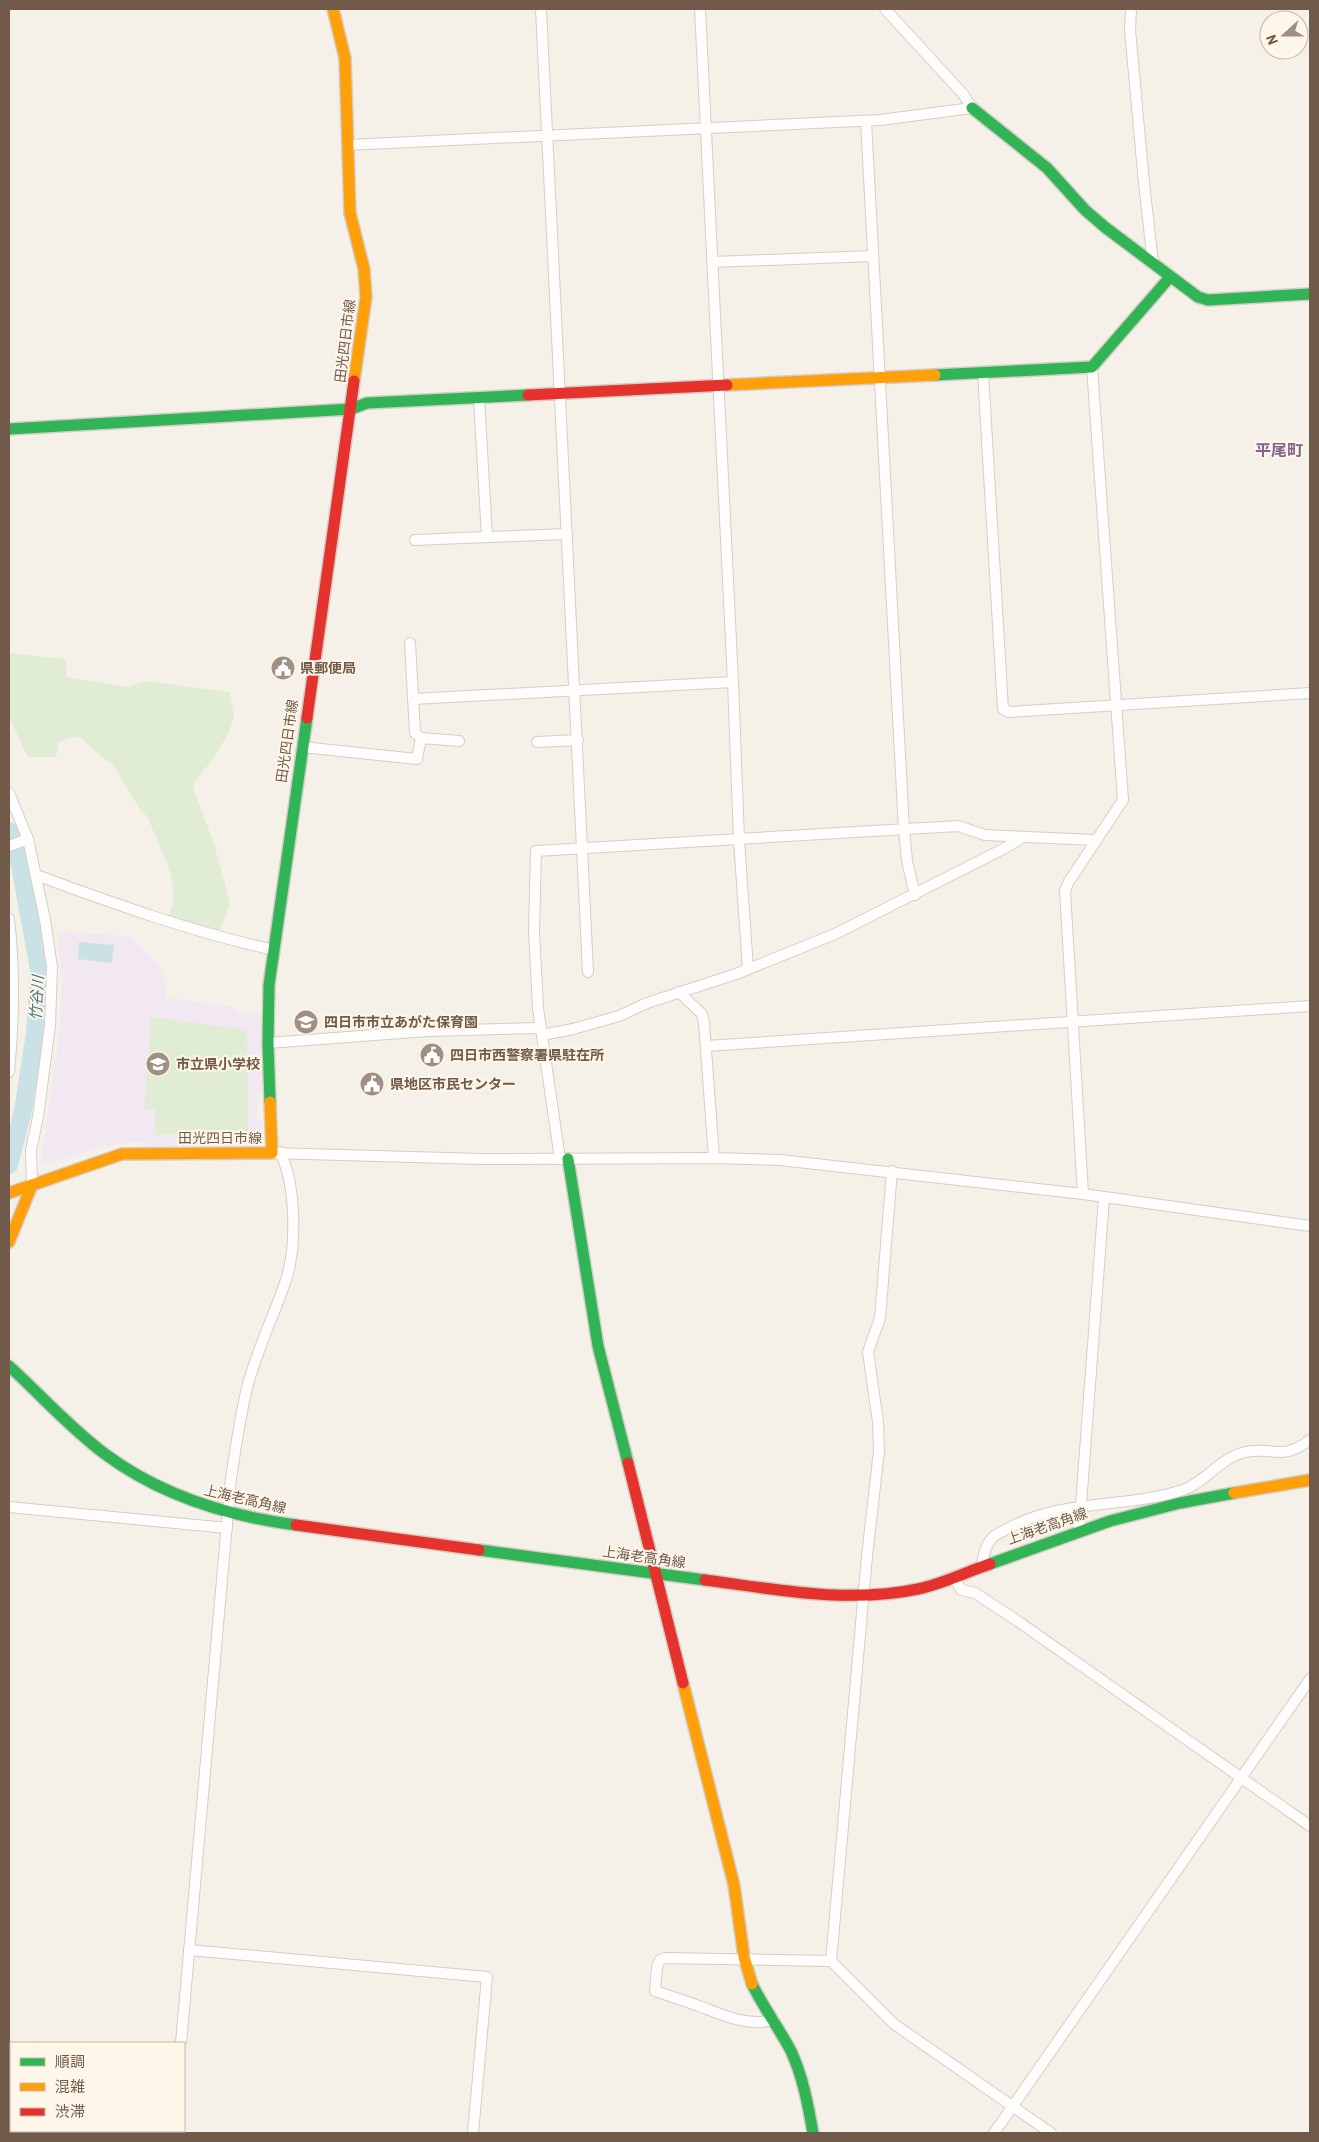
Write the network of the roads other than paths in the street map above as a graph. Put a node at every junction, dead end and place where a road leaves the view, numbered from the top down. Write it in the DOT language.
graph roads {
  1 [pos="333,9"];
  2 [pos="541,9"];
  3 [pos="700,9"];
  4 [pos="886,9"];
  5 [pos="1131,9"];
  6 [pos="972,108"];
  7 [pos="866,121"];
  8 [pos="706,128"];
  9 [pos="548,135"];
  10 [pos="347,145"];
  11 [pos="874,256"];
  12 [pos="712,262"];
  13 [pos="1153,263"];
  14 [pos="1170,277"];
  15 [pos="1310,294"];
  16 [pos="1092,368"];
  17 [pos="983,373"];
  18 [pos="880,378"];
  19 [pos="719,385"];
  20 [pos="561,393"];
  21 [pos="480,398"];
  22 [pos="351,409"];
  23 [pos="9,429"];
  24 [pos="567,534"];
  25 [pos="487,537"];
  26 [pos="415,540"];
  27 [pos="410,643"];
  28 [pos="733,682"];
  29 [pos="575,690"];
  30 [pos="1310,694"];
  31 [pos="413,699"];
  32 [pos="1117,705"];
  33 [pos="421,738"];
  34 [pos="578,740"];
  35 [pos="459,741"];
  36 [pos="537,742"];
  37 [pos="302,747"];
  38 [pos="9,793"];
  39 [pos="904,829"];
  40 [pos="1024,836"];
  41 [pos="25,840"];
  42 [pos="739,840"];
  43 [pos="1095,840"];
  44 [pos="9,846"];
  45 [pos="583,847"];
  46 [pos="36,875"];
  47 [pos="915,895"];
  48 [pos="9,918"];
  49 [pos="274,950"];
  50 [pos="748,969"];
  51 [pos="588,972"];
  52 [pos="679,992"];
  53 [pos="1310,1006"];
  54 [pos="1072,1022"];
  55 [pos="541,1031"];
  56 [pos="268,1043"];
  57 [pos="706,1046"];
  58 [pos="9,1072"];
  59 [pos="276,1153"];
  60 [pos="714,1158"];
  61 [pos="564,1159"];
  62 [pos="892,1171"];
  63 [pos="28,1186"];
  64 [pos="9,1193"];
  65 [pos="1083,1194"];
  66 [pos="1104,1198"];
  67 [pos="1310,1226"];
  68 [pos="9,1242"];
  69 [pos="9,1366"];
  70 [pos="1310,1440"];
  71 [pos="1310,1480"];
  72 [pos="1080,1507"];
  73 [pos="9,1508"];
  74 [pos="229,1512"];
  75 [pos="227,1528"];
  76 [pos="1079,1531"];
  77 [pos="982,1566"];
  78 [pos="654,1574"];
  79 [pos="954,1577"];
  80 [pos="864,1595"];
  81 [pos="1310,1679"];
  82 [pos="1240,1777"];
  83 [pos="1310,1826"];
  84 [pos="190,1950"];
  85 [pos="744,1961"];
  86 [pos="831,1961"];
  87 [pos="774,2020"];
  88 [pos="181,2042"];
  89 [pos="1013,2106"];
  90 [pos="473,2133"];
  91 [pos="813,2133"];
  92 [pos="994,2133"];
  93 [pos="1051,2133"];
  1 -- 10 [label="main road, 田光四日市線"];
  2 -- 9 [label="street"];
  3 -- 8 [label="street"];
  4 -- 6 [label="street"];
  5 -- 13 [label="street"];
  6 -- 7 [label="street"];
  6 -- 13 [label="main road"];
  7 -- 8 [label="street"];
  7 -- 11 [label="street"];
  8 -- 9 [label="street"];
  8 -- 12 [label="street"];
  9 -- 10 [label="street"];
  9 -- 20 [label="street"];
  10 -- 22 [label="main road, 田光四日市線"];
  11 -- 12 [label="street"];
  11 -- 18 [label="street"];
  12 -- 19 [label="street"];
  13 -- 14 [label="main road"];
  14 -- 15 [label="main road"];
  14 -- 16 [label="main road"];
  16 -- 17 [label="main road"];
  16 -- 32 [label="street"];
  17 -- 18 [label="main road"];
  17 -- 32 [label="street"];
  18 -- 19 [label="main road"];
  18 -- 39 [label="street"];
  19 -- 20 [label="main road"];
  19 -- 28 [label="street"];
  20 -- 21 [label="main road"];
  20 -- 24 [label="street"];
  21 -- 22 [label="main road"];
  21 -- 25 [label="street"];
  22 -- 23 [label="main road"];
  22 -- 37 [label="main road, 田光四日市線"];
  24 -- 25 [label="street"];
  24 -- 29 [label="street"];
  25 -- 26 [label="street"];
  27 -- 31 [label="street"];
  28 -- 29 [label="street"];
  28 -- 42 [label="street"];
  29 -- 31 [label="street"];
  29 -- 34 [label="street"];
  30 -- 32 [label="street"];
  31 -- 33 [label="street"];
  32 -- 43 [label="street"];
  33 -- 35 [label="street"];
  33 -- 37 [label="street"];
  34 -- 36 [label="street"];
  34 -- 45 [label="street"];
  37 -- 49 [label="main road, 田光四日市線"];
  38 -- 41 [label="street"];
  39 -- 40 [label="street"];
  39 -- 42 [label="street"];
  39 -- 47 [label="street"];
  40 -- 43 [label="street"];
  40 -- 47 [label="street"];
  41 -- 44 [label="street"];
  41 -- 46 [label="street"];
  42 -- 45 [label="street"];
  42 -- 50 [label="street"];
  43 -- 54 [label="street"];
  45 -- 51 [label="street"];
  45 -- 55 [label="street"];
  46 -- 49 [label="street"];
  46 -- 63 [label="street"];
  47 -- 50 [label="street"];
  48 -- 58 [label="street"];
  49 -- 56 [label="main road, 田光四日市線"];
  50 -- 52 [label="street"];
  52 -- 55 [label="street"];
  52 -- 57 [label="street"];
  53 -- 54 [label="street"];
  54 -- 57 [label="street"];
  54 -- 65 [label="street"];
  55 -- 56 [label="street"];
  55 -- 61 [label="street"];
  56 -- 59 [label="main road, 田光四日市線"];
  57 -- 60 [label="street"];
  59 -- 61 [label="street"];
  59 -- 63 [label="main road, 田光四日市線"];
  59 -- 74 [label="street"];
  60 -- 61 [label="street"];
  60 -- 62 [label="street"];
  61 -- 78 [label="main road"];
  62 -- 65 [label="street"];
  62 -- 80 [label="street"];
  63 -- 64 [label="main road, 田光四日市線"];
  63 -- 68 [label="main road"];
  65 -- 66 [label="street"];
  66 -- 67 [label="street"];
  66 -- 72 [label="street"];
  69 -- 74 [label="main road, 上海老高角線"];
  70 -- 72 [label="street"];
  71 -- 76 [label="main road, 上海老高角線"];
  72 -- 76 [label="street"];
  72 -- 77 [label="street"];
  73 -- 75 [label="street"];
  74 -- 75 [label="street"];
  74 -- 78 [label="main road, 上海老高角線"];
  75 -- 84 [label="street"];
  76 -- 77 [label="main road, 上海老高角線"];
  77 -- 79 [label="main road, 上海老高角線"];
  78 -- 80 [label="main road, 上海老高角線"];
  78 -- 85 [label="main road"];
  79 -- 80 [label="main road, 上海老高角線"];
  79 -- 82 [label="street"];
  80 -- 86 [label="street"];
  81 -- 82 [label="street"];
  82 -- 83 [label="street"];
  82 -- 89 [label="street"];
  84 -- 88 [label="street"];
  84 -- 90 [label="street"];
  85 -- 86 [label="street"];
  85 -- 87 [label="main road"];
  85 -- 87 [label="street"];
  86 -- 89 [label="street"];
  87 -- 91 [label="main road"];
  89 -- 92 [label="street"];
  89 -- 93 [label="street"];
}
